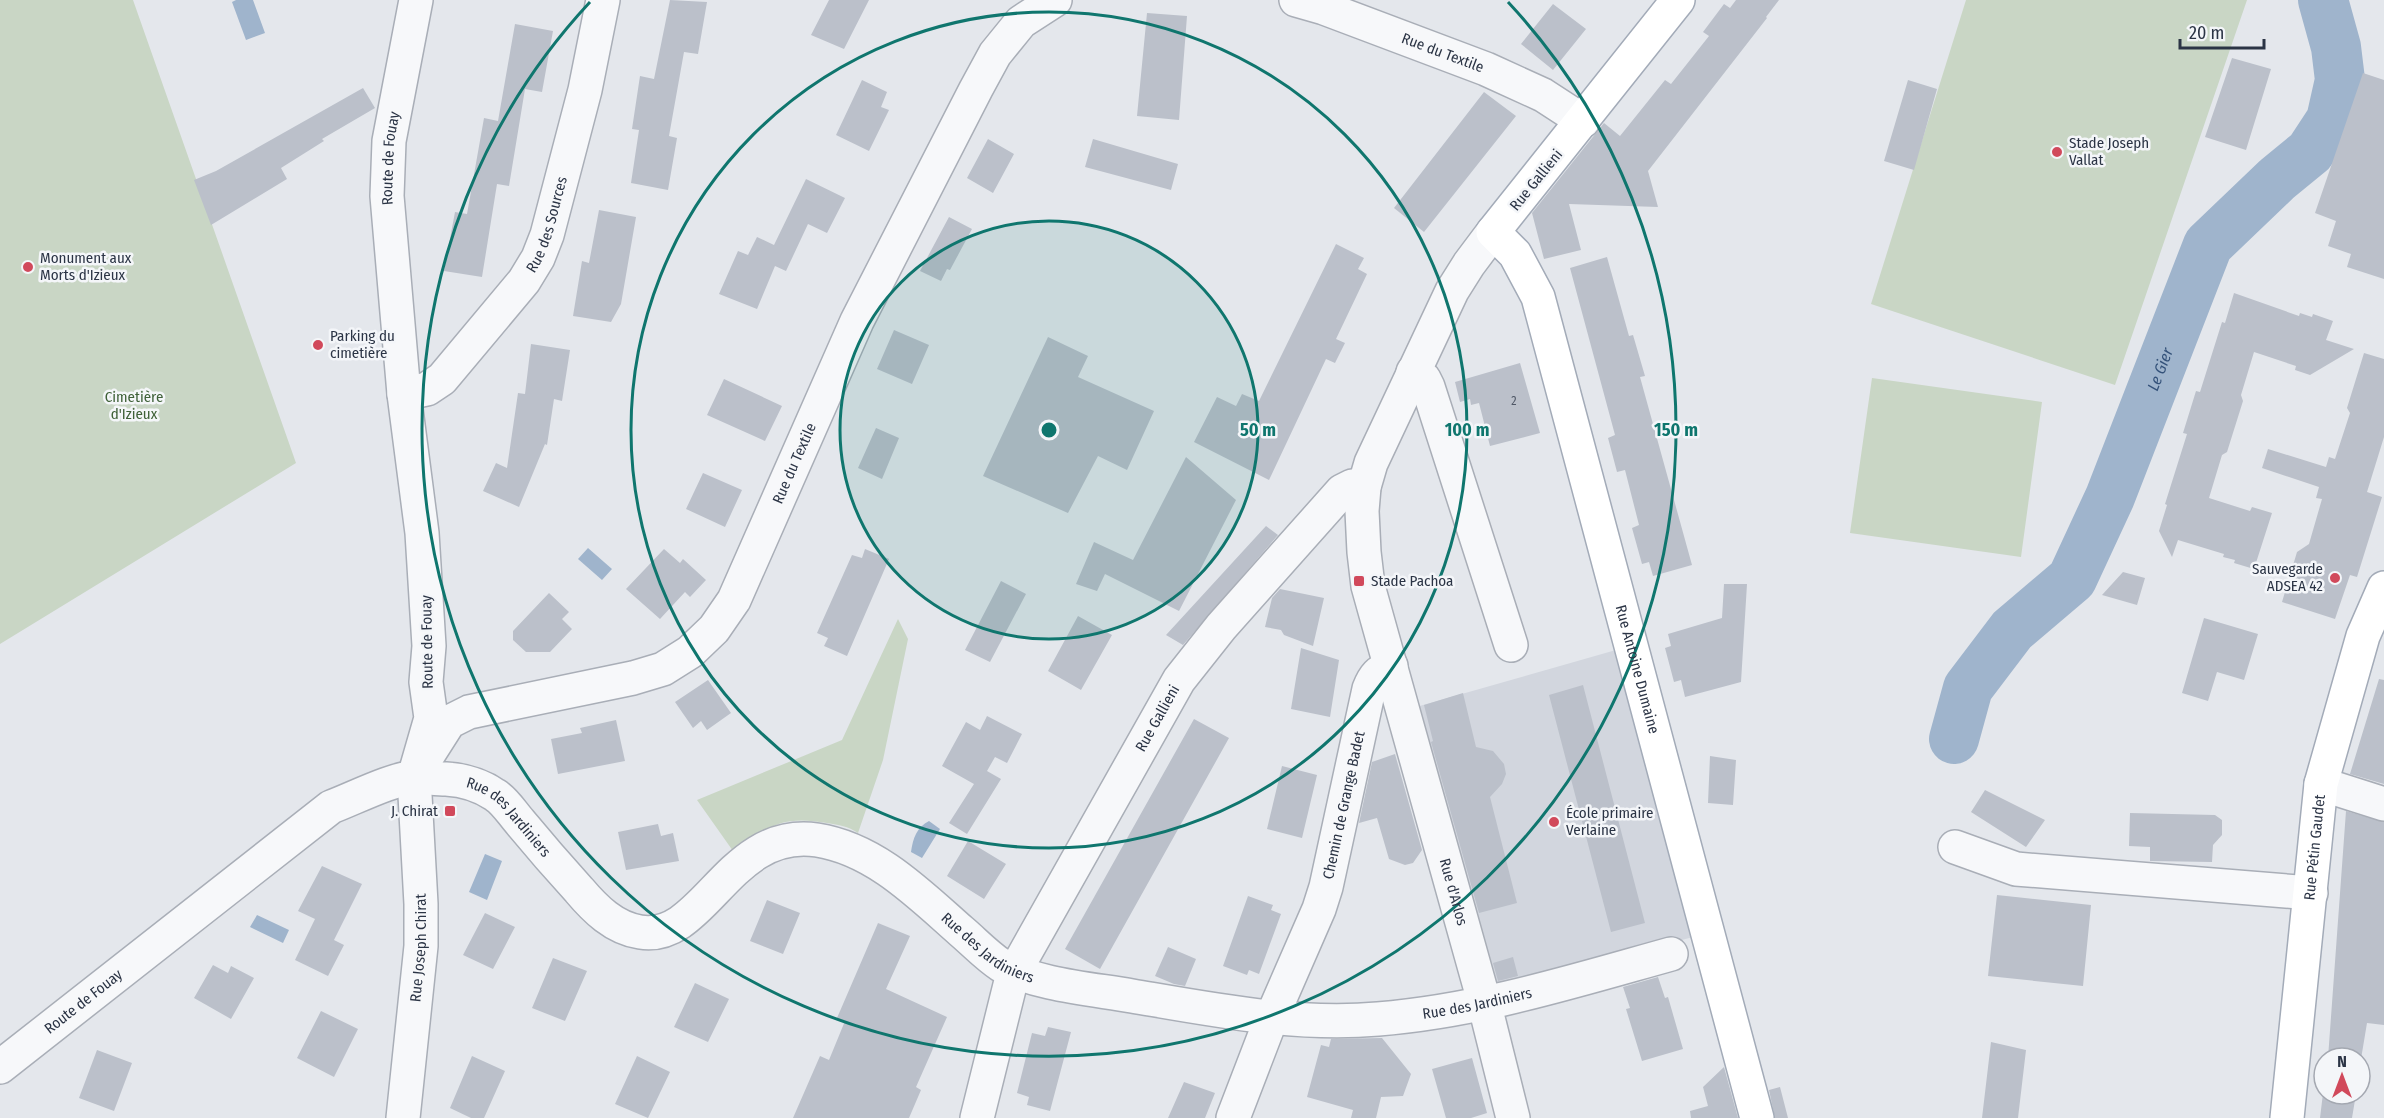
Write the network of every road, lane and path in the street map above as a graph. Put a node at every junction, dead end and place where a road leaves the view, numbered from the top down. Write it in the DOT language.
graph roads {
  1 [pos="416,0"];
  2 [pos="603,0"];
  3 [pos="1055,0"];
  4 [pos="1296,0"];
  5 [pos="1678,0"];
  6 [pos="1583,122"];
  7 [pos="1493,232"];
  8 [pos="1413,372"];
  9 [pos="404,394"];
  10 [pos="1364,487"];
  11 [pos="2381,600"];
  12 [pos="1511,645"];
  13 [pos="1391,666"];
  14 [pos="414,777"];
  15 [pos="2321,784"];
  16 [pos="2384,804"];
  17 [pos="1955,847"];
  18 [pos="2311,893"];
  19 [pos="1671,954"];
  20 [pos="1016,971"];
  21 [pos="1485,1005"];
  22 [pos="1271,1019"];
  23 [pos="0,1067"];
  24 [pos="403,1118"];
  25 [pos="976,1118"];
  26 [pos="1233,1118"];
  27 [pos="1514,1118"];
  28 [pos="1757,1118"];
  29 [pos="2287,1118"];
  1 -- 9 [label="street, Route de Fouay"];
  2 -- 9 [label="street, Rue des Sources"];
  3 -- 14 [label="street, Rue du Textile"];
  4 -- 6 [label="street, Rue du Textile"];
  5 -- 6 [label="main road, Rue Gallieni"];
  6 -- 7 [label="main road, Rue Gallieni"];
  7 -- 8 [label="street, Rue Gallieni"];
  7 -- 28 [label="main road, Rue Antoine Dumaine"];
  8 -- 10 [label="street, Rue Gallieni"];
  8 -- 12 [label="street"];
  9 -- 14 [label="street, Route de Fouay"];
  10 -- 13 [label="street"];
  10 -- 20 [label="street, Rue Gallieni"];
  11 -- 15 [label="main road, Rue Pétin Gaudet"];
  13 -- 21 [label="street, Rue d'Arlos"];
  13 -- 22 [label="street, Chemin de Grange Badet"];
  14 -- 20 [label="street, Rue des Jardiniers"];
  14 -- 23 [label="street, Route de Fouay"];
  14 -- 24 [label="street, Rue Joseph Chirat"];
  15 -- 16 [label="street"];
  15 -- 18 [label="main road, Rue Pétin Gaudet"];
  17 -- 18 [label="street"];
  18 -- 29 [label="main road, Rue Pétin Gaudet"];
  19 -- 21 [label="street, Rue des Jardiniers"];
  20 -- 22 [label="street, Rue des Jardiniers"];
  20 -- 25 [label="street, Rue Gallieni"];
  21 -- 22 [label="street, Rue des Jardiniers"];
  21 -- 27 [label="street, Rue d'Arlos"];
  22 -- 26 [label="street, Chemin de Grange Badet"];
}
